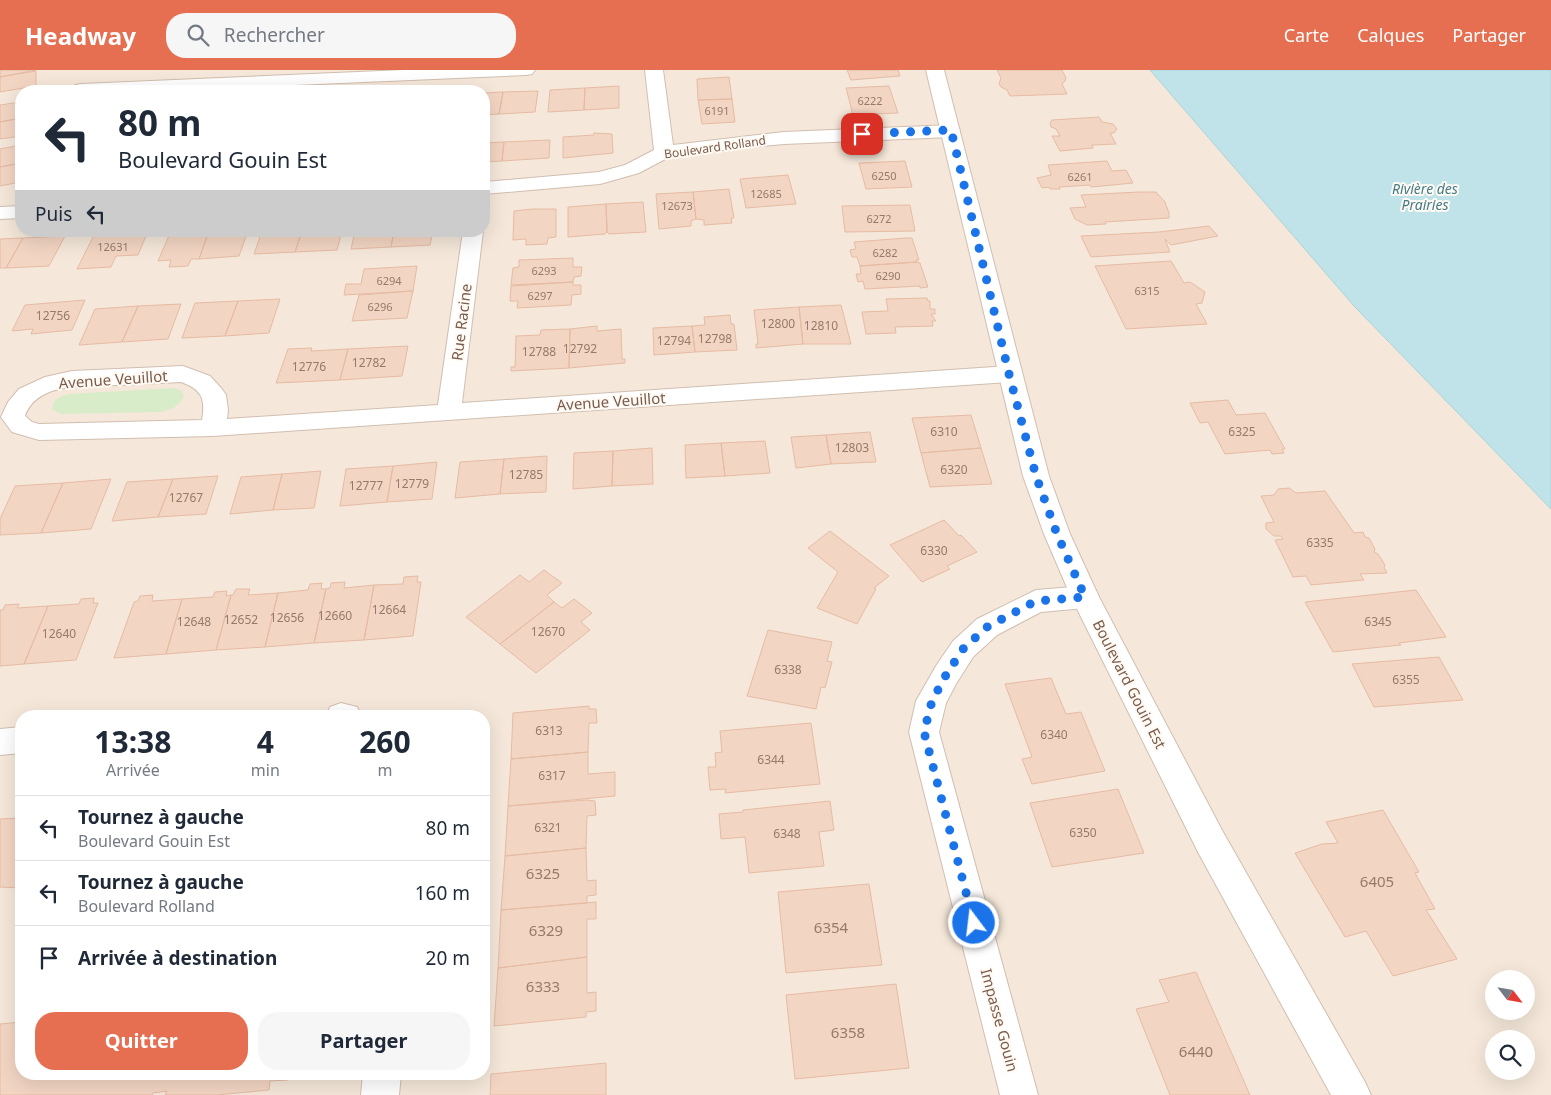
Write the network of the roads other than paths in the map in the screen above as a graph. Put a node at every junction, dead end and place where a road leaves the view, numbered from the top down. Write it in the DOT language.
graph roads {
  1 [pos="82,70"];
  2 [pos="526,70"];
  3 [pos="654,70"];
  4 [pos="935,70"];
  5 [pos="81,85"];
  6 [pos="192,85"];
  7 [pos="951,130"];
  8 [pos="664,152"];
  9 [pos="490,187"];
  10 [pos="15,212"];
  11 [pos="0,213"];
  12 [pos="472,237"];
  13 [pos="1009,374"];
  14 [pos="449,413"];
  15 [pos="213,428"];
  16 [pos="1085,597"];
  17 [pos="15,741"];
  18 [pos="0,742"];
  19 [pos="381,1080"];
  20 [pos="380,1095"];
  21 [pos="1020,1095"];
  22 [pos="1352,1095"];
  1 -- 5 [label="street"];
  2 -- 6 [label="street"];
  3 -- 8 [label="street"];
  4 -- 7 [label="street, Boulevard Gouin Est"];
  7 -- 8 [label="street, Boulevard Rolland"];
  7 -- 13 [label="street, Boulevard Gouin Est"];
  8 -- 9 [label="street, Boulevard Rolland"];
  10 -- 11 [label="street"];
  12 -- 14 [label="street, Rue Racine"];
  13 -- 14 [label="street, Avenue Veuillot"];
  13 -- 16 [label="street, Boulevard Gouin Est"];
  14 -- 15 [label="street, Avenue Veuillot"];
  15 -- 15 [label="street, Avenue Veuillot"];
  16 -- 21 [label="street, Impasse Gouin"];
  16 -- 22 [label="street, Boulevard Gouin Est"];
  17 -- 18 [label="street"];
  19 -- 20 [label="street"];
}
